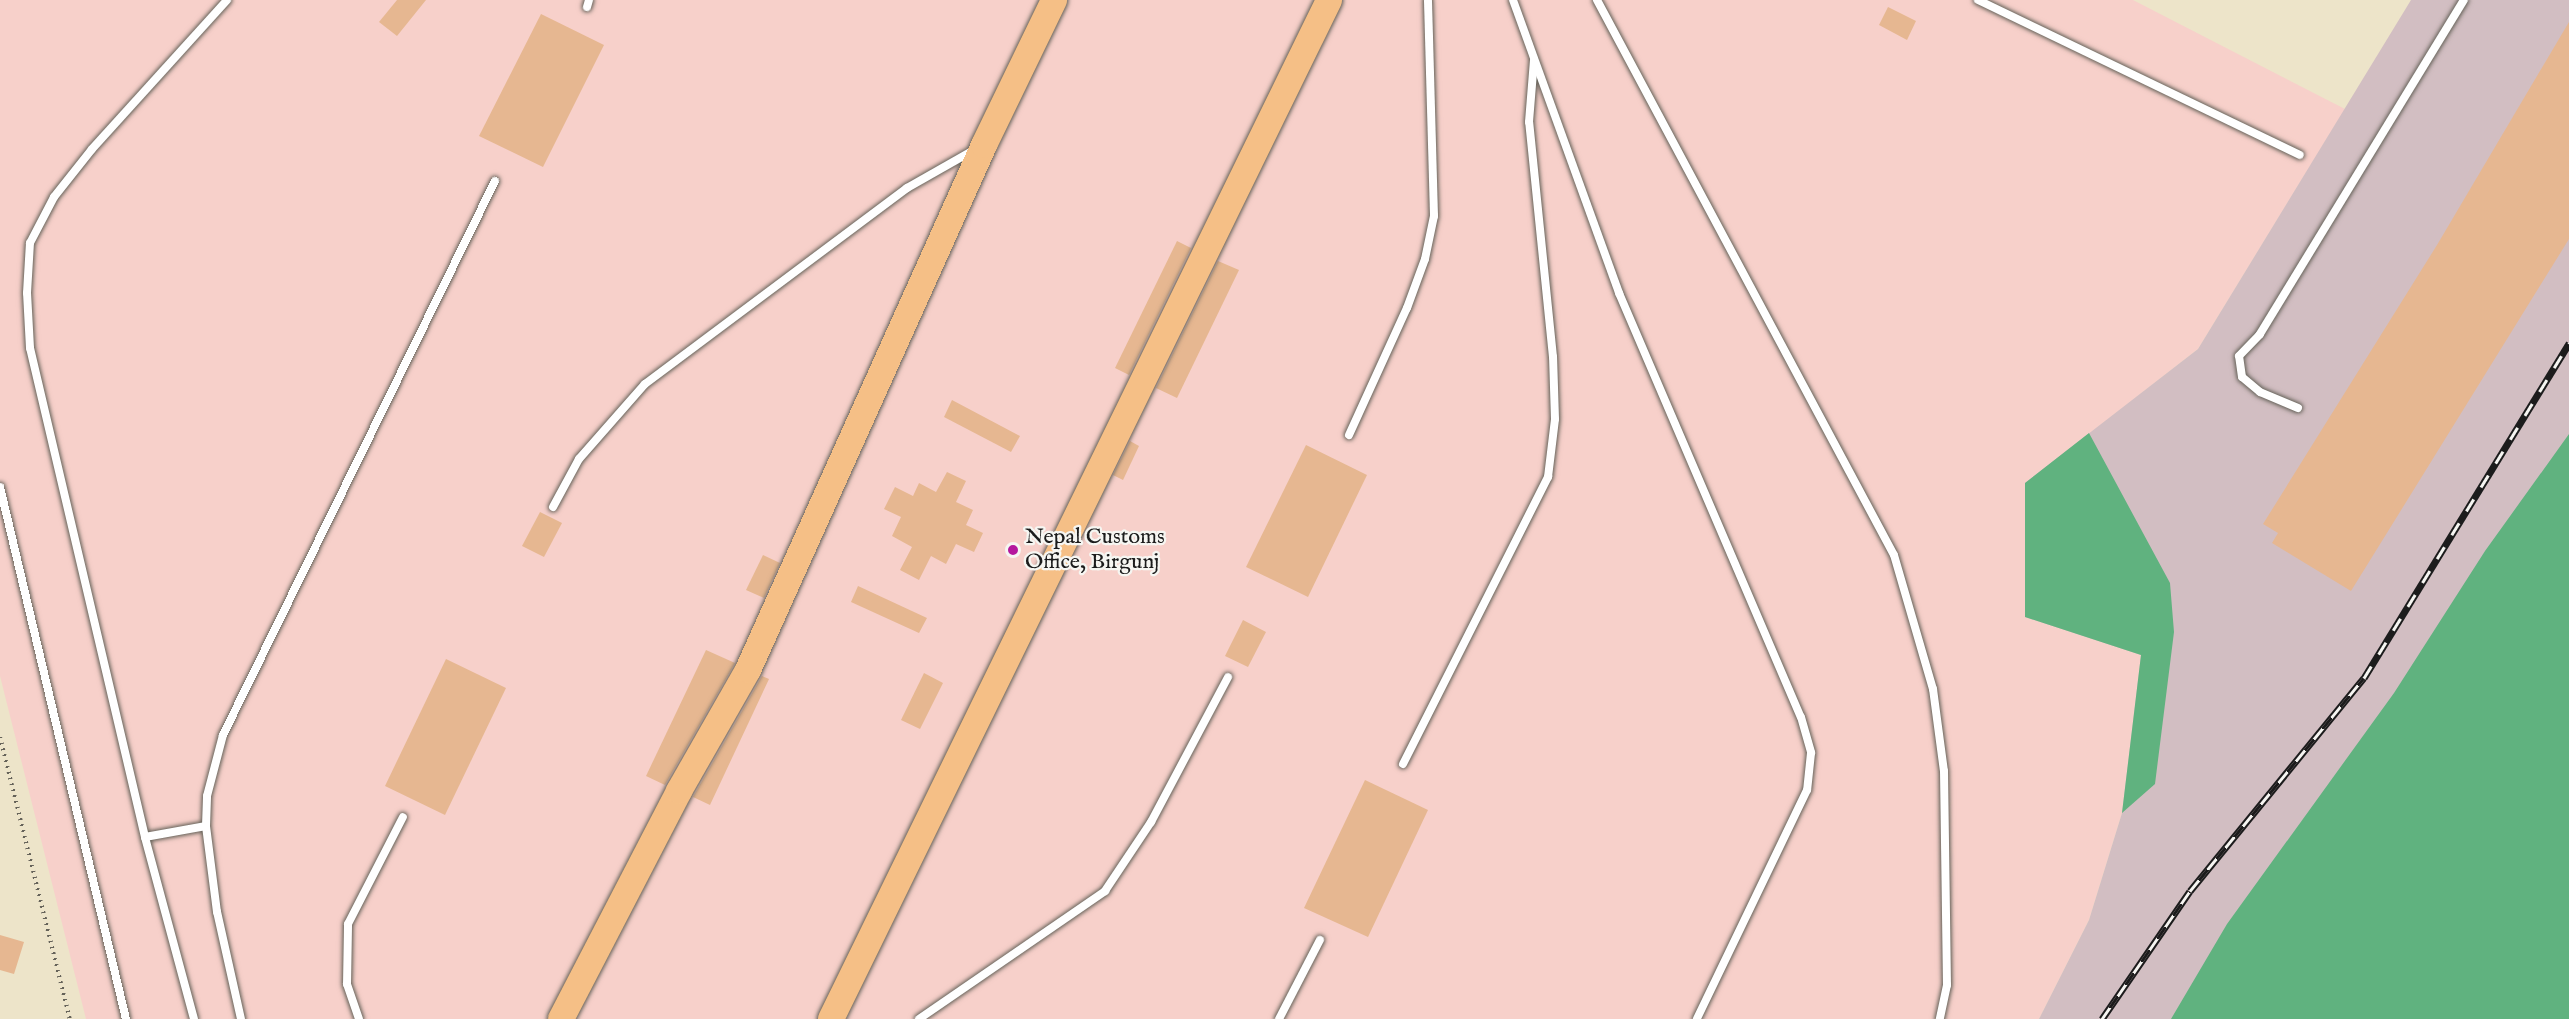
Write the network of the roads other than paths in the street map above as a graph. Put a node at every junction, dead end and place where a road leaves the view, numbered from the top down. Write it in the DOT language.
graph roads {
  1 [pos="227,0"];
  2 [pos="1054,0"];
  3 [pos="1329,0"];
  4 [pos="1428,0"];
  5 [pos="1513,0"];
  6 [pos="1597,0"];
  7 [pos="1978,0"];
  8 [pos="2464,0"];
  9 [pos="1534,56"];
  10 [pos="984,145"];
  11 [pos="2300,155"];
  12 [pos="495,181"];
  13 [pos="2298,408"];
  14 [pos="1349,435"];
  15 [pos="0,487"];
  16 [pos="553,507"];
  17 [pos="1228,677"];
  18 [pos="1403,764"];
  19 [pos="403,817"];
  20 [pos="206,826"];
  21 [pos="145,837"];
  22 [pos="1320,940"];
  23 [pos="126,1019"];
  24 [pos="194,1019"];
  25 [pos="241,1019"];
  26 [pos="360,1019"];
  27 [pos="561,1019"];
  28 [pos="831,1019"];
  29 [pos="919,1019"];
  30 [pos="1279,1019"];
  31 [pos="1697,1019"];
  32 [pos="1940,1019"];
  1 -- 21 [label="lane"];
  2 -- 10 [label="highway"];
  3 -- 28 [label="highway"];
  4 -- 14 [label="lane"];
  5 -- 9 [label="lane"];
  6 -- 32 [label="lane"];
  7 -- 11 [label="lane"];
  8 -- 13 [label="lane"];
  9 -- 18 [label="lane"];
  9 -- 31 [label="lane"];
  10 -- 16 [label="lane"];
  10 -- 27 [label="highway"];
  12 -- 20 [label="lane"];
  15 -- 23 [label="lane"];
  17 -- 29 [label="lane"];
  19 -- 26 [label="lane"];
  20 -- 21 [label="lane"];
  20 -- 25 [label="lane"];
  21 -- 24 [label="lane"];
  22 -- 30 [label="lane"];
}
